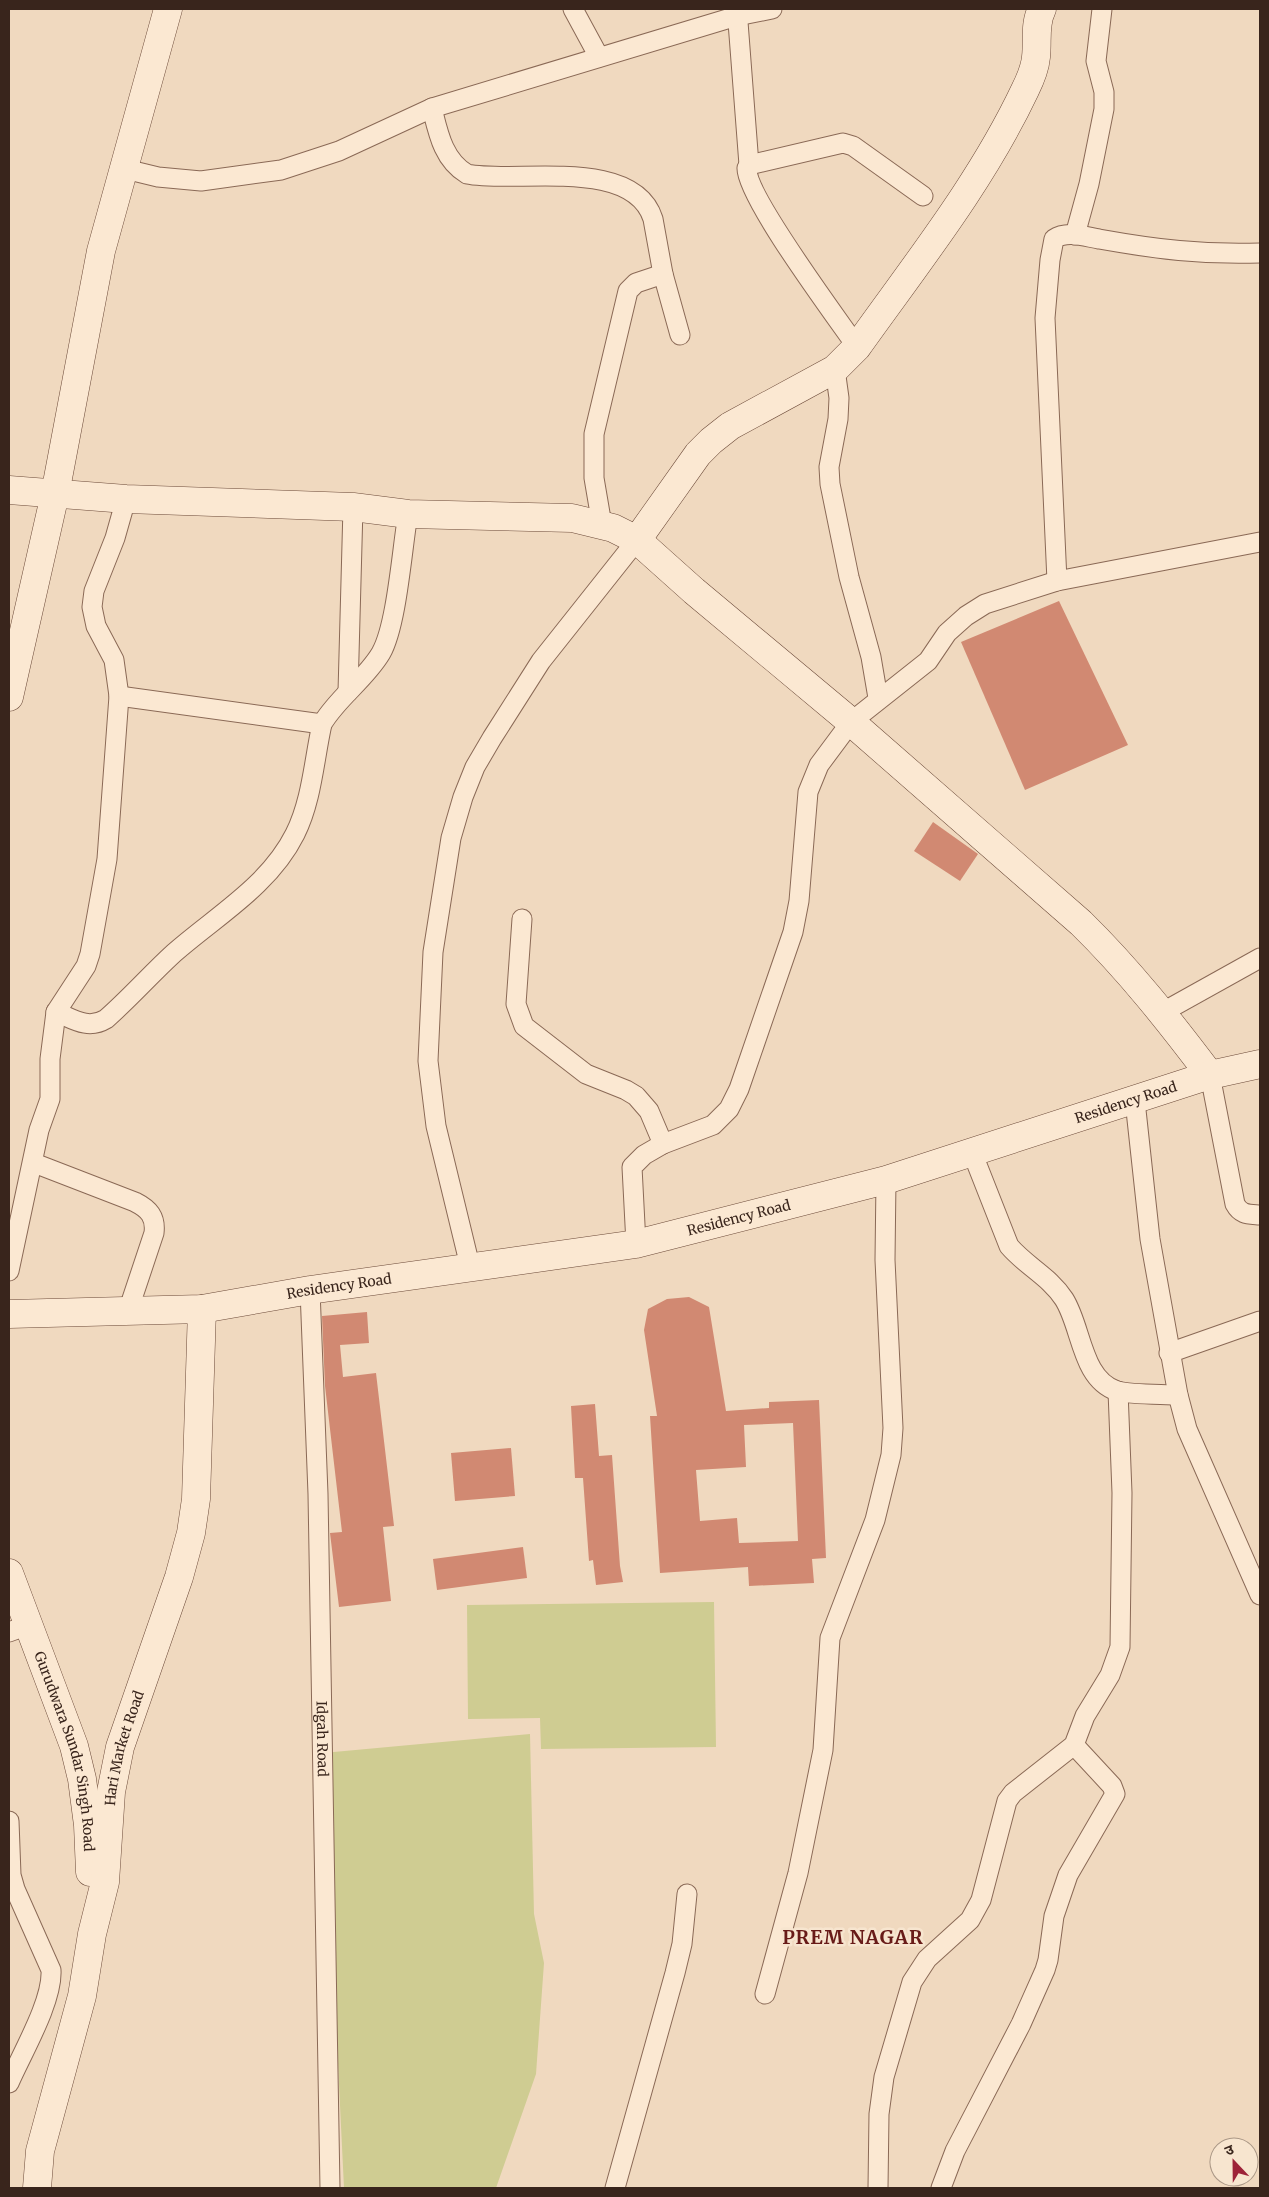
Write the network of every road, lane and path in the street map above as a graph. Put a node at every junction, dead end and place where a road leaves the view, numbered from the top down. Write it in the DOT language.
graph roads {
  1 [pos="168,9"];
  2 [pos="573,9"];
  3 [pos="772,9"];
  4 [pos="1042,9"];
  5 [pos="1102,9"];
  6 [pos="737,13"];
  7 [pos="599,57"];
  8 [pos="432,108"];
  9 [pos="749,165"];
  10 [pos="125,169"];
  11 [pos="923,196"];
  12 [pos="1075,235"];
  13 [pos="1260,253"];
  14 [pos="664,274"];
  15 [pos="680,335"];
  16 [pos="857,347"];
  17 [pos="834,370"];
  18 [pos="9,490"];
  19 [pos="55,494"];
  20 [pos="126,499"];
  21 [pos="353,507"];
  22 [pos="408,514"];
  23 [pos="602,525"];
  24 [pos="637,540"];
  25 [pos="1260,542"];
  26 [pos="1057,580"];
  27 [pos="17,624"];
  28 [pos="348,692"];
  29 [pos="119,696"];
  30 [pos="9,697"];
  31 [pos="878,698"];
  32 [pos="851,722"];
  33 [pos="322,724"];
  34 [pos="522,920"];
  35 [pos="1260,958"];
  36 [pos="56,1012"];
  37 [pos="1163,1012"];
  38 [pos="1260,1064"];
  39 [pos="1210,1075"];
  40 [pos="1135,1101"];
  41 [pos="663,1144"];
  42 [pos="972,1152"];
  43 [pos="34,1162"];
  44 [pos="886,1180"];
  45 [pos="1260,1215"];
  46 [pos="636,1244"];
  47 [pos="470,1266"];
  48 [pos="9,1271"];
  49 [pos="310,1290"];
  50 [pos="202,1310"];
  51 [pos="128,1311"];
  52 [pos="9,1314"];
  53 [pos="1260,1321"];
  54 [pos="1169,1353"];
  55 [pos="1118,1391"];
  56 [pos="1178,1395"];
  57 [pos="9,1573"];
  58 [pos="1260,1595"];
  59 [pos="18,1628"];
  60 [pos="1074,1745"];
  61 [pos="9,1821"];
  62 [pos="687,1894"];
  63 [pos="92,1934"];
  64 [pos="766,1994"];
  65 [pos="9,2083"];
  66 [pos="37,2188"];
  67 [pos="330,2188"];
  68 [pos="615,2188"];
  69 [pos="878,2188"];
  70 [pos="942,2188"];
  1 -- 10 [label="street"];
  2 -- 7 [label="street"];
  3 -- 6 [label="street"];
  4 -- 16 [label="street"];
  5 -- 12 [label="street"];
  6 -- 7 [label="street"];
  6 -- 9 [label="street"];
  7 -- 8 [label="street"];
  8 -- 10 [label="street"];
  8 -- 14 [label="street"];
  9 -- 11 [label="street"];
  9 -- 16 [label="street"];
  10 -- 19 [label="street"];
  12 -- 13 [label="street"];
  12 -- 26 [label="street"];
  14 -- 15 [label="street"];
  14 -- 23 [label="street"];
  16 -- 17 [label="street"];
  17 -- 24 [label="street"];
  17 -- 31 [label="street"];
  18 -- 19 [label="street"];
  19 -- 20 [label="street"];
  19 -- 27 [label="street"];
  20 -- 21 [label="street"];
  20 -- 29 [label="street"];
  21 -- 22 [label="street"];
  21 -- 28 [label="street"];
  22 -- 23 [label="street"];
  22 -- 28 [label="street"];
  23 -- 24 [label="street"];
  24 -- 32 [label="street"];
  24 -- 47 [label="street"];
  25 -- 26 [label="street"];
  26 -- 31 [label="street"];
  27 -- 30 [label="street"];
  28 -- 33 [label="street"];
  29 -- 33 [label="street"];
  29 -- 36 [label="street"];
  31 -- 32 [label="street"];
  32 -- 37 [label="street"];
  32 -- 41 [label="street"];
  33 -- 36 [label="street"];
  34 -- 41 [label="street"];
  35 -- 37 [label="street"];
  36 -- 43 [label="street"];
  37 -- 39 [label="street"];
  38 -- 39 [label="street, Residency Road"];
  39 -- 40 [label="street, Residency Road"];
  39 -- 45 [label="street"];
  40 -- 42 [label="street, Residency Road"];
  40 -- 54 [label="street"];
  41 -- 46 [label="street"];
  42 -- 44 [label="street, Residency Road"];
  42 -- 55 [label="street"];
  43 -- 48 [label="street"];
  43 -- 51 [label="street"];
  44 -- 46 [label="street, Residency Road"];
  44 -- 64 [label="street"];
  46 -- 47 [label="street, Residency Road"];
  47 -- 49 [label="street, Residency Road"];
  49 -- 50 [label="street, Residency Road"];
  49 -- 67 [label="street, Idgah Road"];
  50 -- 51 [label="street, Residency Road"];
  50 -- 63 [label="street, Hari Market Road"];
  51 -- 52 [label="street, Residency Road"];
  53 -- 54 [label="street"];
  54 -- 56 [label="street"];
  55 -- 56 [label="street"];
  55 -- 60 [label="street"];
  56 -- 58 [label="street"];
  57 -- 59 [label="street, Gurudwara Sundar Singh Road"];
  59 -- 63 [label="street, Gurudwara Sundar Singh Road"];
  60 -- 69 [label="street"];
  60 -- 70 [label="street"];
  61 -- 65 [label="street"];
  62 -- 68 [label="street"];
  63 -- 66 [label="street, Hari Market Road"];
}
